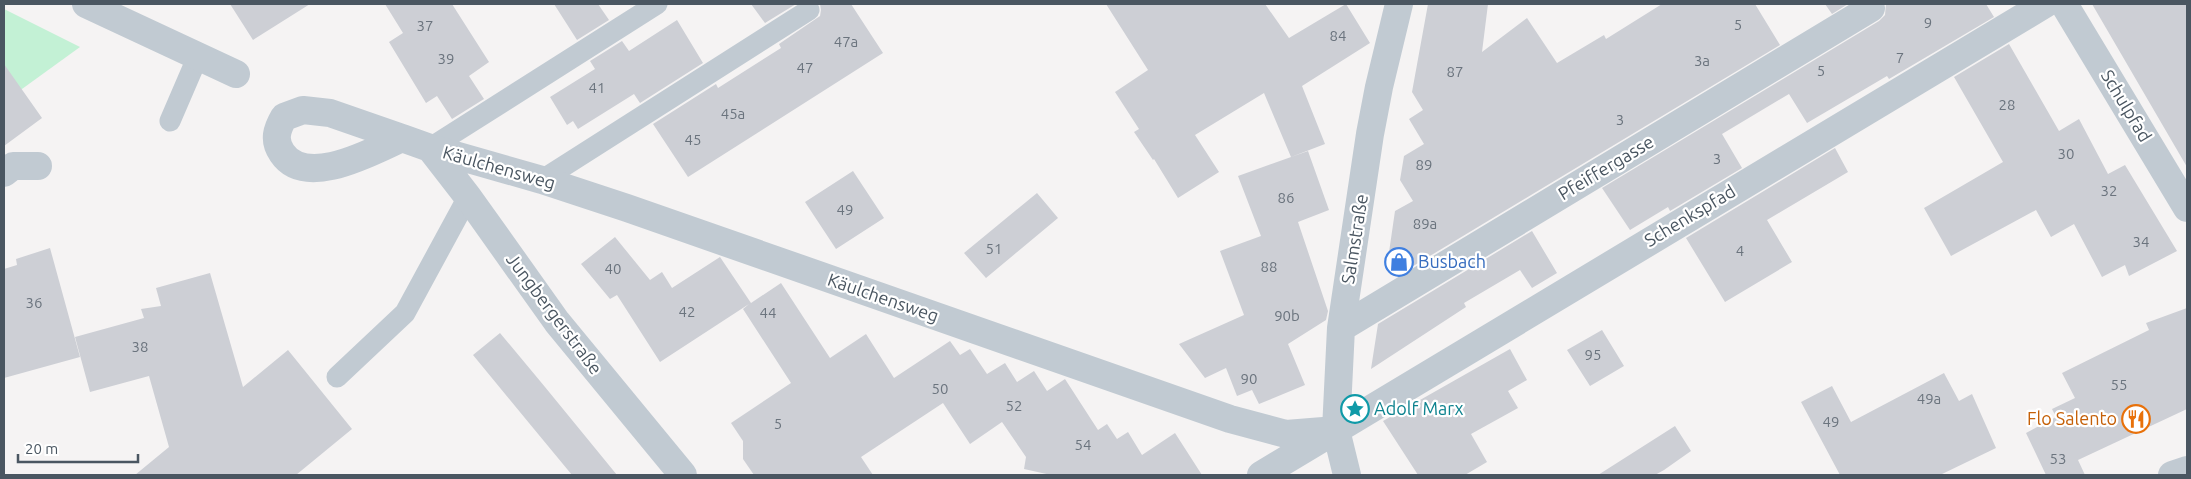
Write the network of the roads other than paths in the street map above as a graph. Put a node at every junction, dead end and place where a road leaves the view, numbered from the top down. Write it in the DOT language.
graph roads {
  1 [pos="86,4"];
  2 [pos="657,4"];
  3 [pos="1399,4"];
  4 [pos="2045,4"];
  5 [pos="2064,4"];
  6 [pos="1871,8"];
  7 [pos="809,10"];
  8 [pos="198,56"];
  9 [pos="236,74"];
  10 [pos="170,121"];
  11 [pos="402,138"];
  12 [pos="430,148"];
  13 [pos="38,166"];
  14 [pos="4,173"];
  15 [pos="542,180"];
  16 [pos="468,198"];
  17 [pos="2187,208"];
  18 [pos="1341,328"];
  19 [pos="337,377"];
  20 [pos="1336,430"];
  21 [pos="2187,470"];
  22 [pos="683,475"];
  23 [pos="1261,475"];
  24 [pos="1347,475"];
  25 [pos="2172,475"];
  1 -- 8 [label="street"];
  2 -- 12 [label="lane, Käulchensweg"];
  3 -- 18 [label="street, Salmstraße"];
  4 -- 20 [label="street, Schenkspfad"];
  5 -- 17 [label="street, Schulpfad"];
  6 -- 18 [label="street, Pfeiffergasse"];
  7 -- 15 [label="lane"];
  8 -- 9 [label="street"];
  8 -- 10 [label="lane"];
  11 -- 12 [label="street, Käulchensweg"];
  12 -- 15 [label="street, Käulchensweg"];
  12 -- 16 [label="street, Jungbergerstraße"];
  13 -- 14 [label="street"];
  15 -- 20 [label="street, Käulchensweg"];
  16 -- 19 [label="lane"];
  16 -- 22 [label="street, Jungbergerstraße"];
  18 -- 20 [label="street, Salmstraße"];
  20 -- 23 [label="street, Schenkspfad"];
  20 -- 24 [label="street, Salmstraße"];
  21 -- 25 [label="street"];
}
